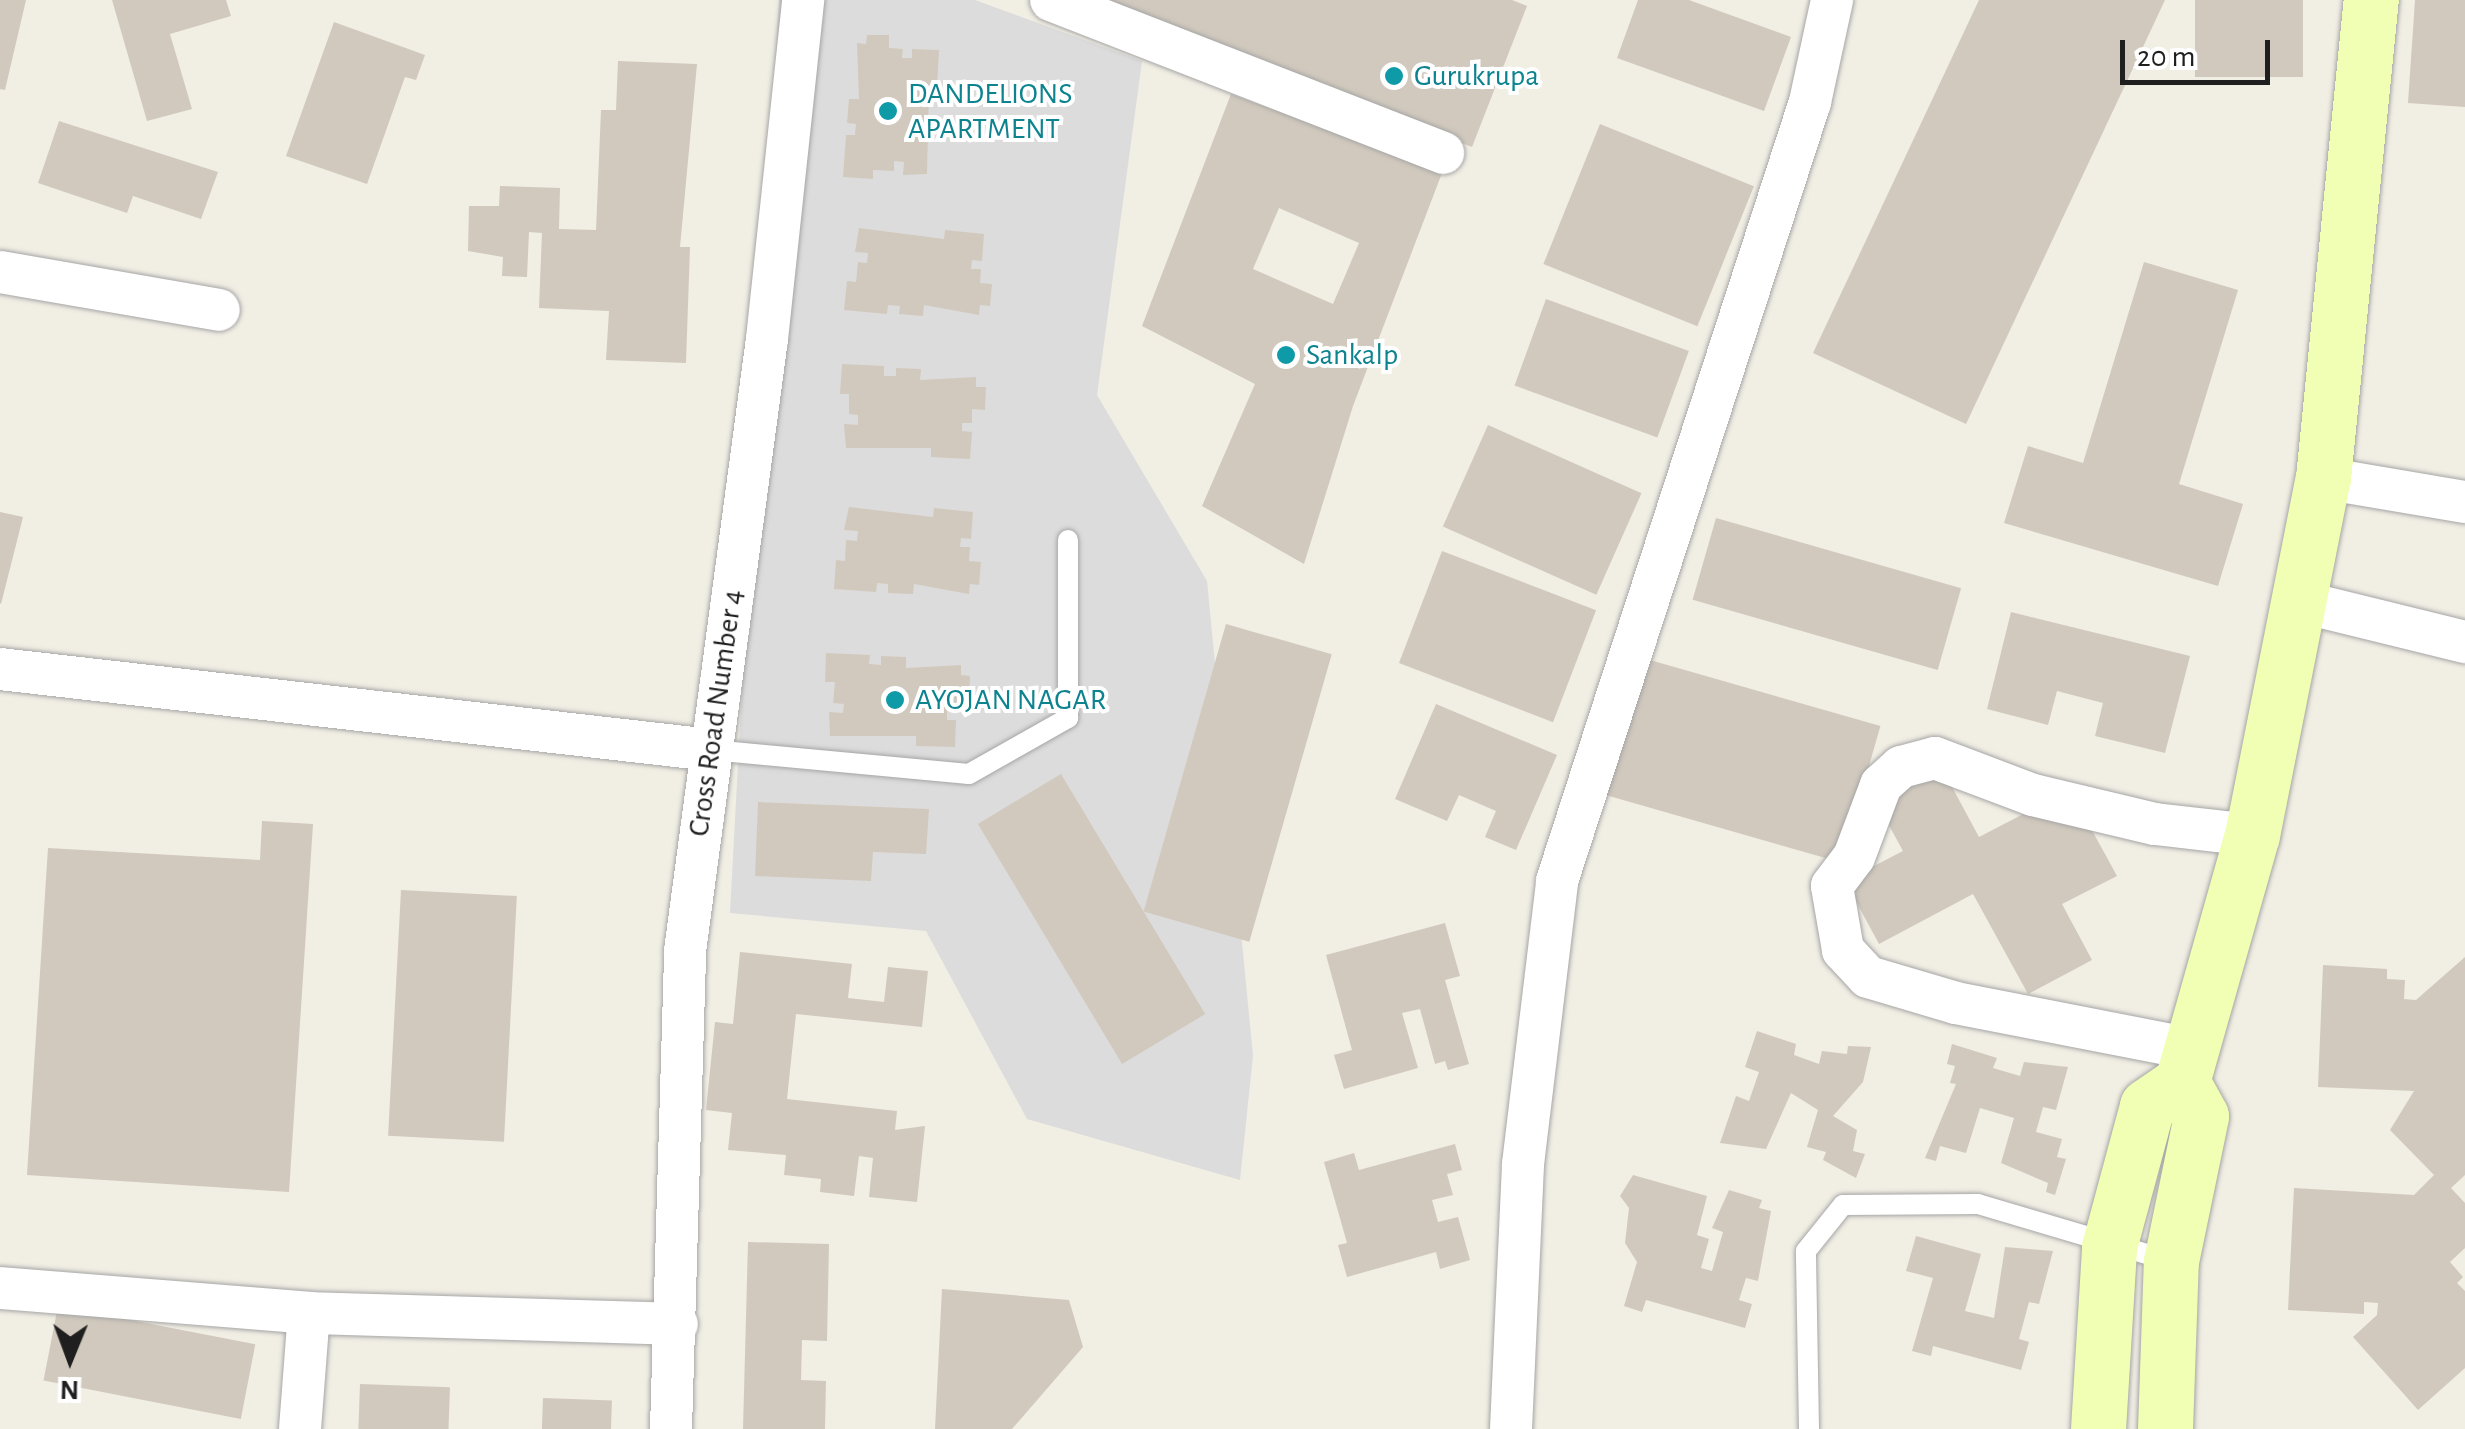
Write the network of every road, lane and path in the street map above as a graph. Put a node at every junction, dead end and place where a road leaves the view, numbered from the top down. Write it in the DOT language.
graph roads {
  1 [pos="803,0"];
  2 [pos="1051,0"];
  3 [pos="1832,0"];
  4 [pos="2371,0"];
  5 [pos="1443,153"];
  6 [pos="0,272"];
  7 [pos="219,310"];
  8 [pos="2322,478"];
  9 [pos="2465,502"];
  10 [pos="1068,540"];
  11 [pos="2298,601"];
  12 [pos="2465,642"];
  13 [pos="0,668"];
  14 [pos="711,750"];
  15 [pos="2252,835"];
  16 [pos="2187,1065"];
  17 [pos="2109,1247"];
  18 [pos="2172,1261"];
  19 [pos="0,1288"];
  20 [pos="310,1313"];
  21 [pos="677,1324"];
  22 [pos="300,1429"];
  23 [pos="671,1429"];
  24 [pos="1511,1429"];
  25 [pos="1808,1429"];
  26 [pos="2098,1429"];
  27 [pos="2165,1429"];
  1 -- 14 [label="street, Cross Road Number 4"];
  2 -- 5 [label="street"];
  3 -- 24 [label="street"];
  4 -- 8 [label="street"];
  6 -- 7 [label="street"];
  8 -- 9 [label="street"];
  8 -- 11 [label="street"];
  10 -- 14 [label="lane"];
  11 -- 12 [label="street"];
  11 -- 15 [label="street"];
  13 -- 14 [label="street"];
  14 -- 21 [label="street, Cross Road Number 4"];
  15 -- 16 [label="street"];
  15 -- 16 [label="street"];
  16 -- 17 [label="street"];
  16 -- 18 [label="street"];
  17 -- 18 [label="lane"];
  17 -- 25 [label="lane"];
  17 -- 26 [label="street"];
  18 -- 27 [label="street"];
  19 -- 20 [label="street"];
  20 -- 21 [label="street"];
  20 -- 22 [label="street"];
  21 -- 23 [label="street, Cross Road Number 4"];
}
